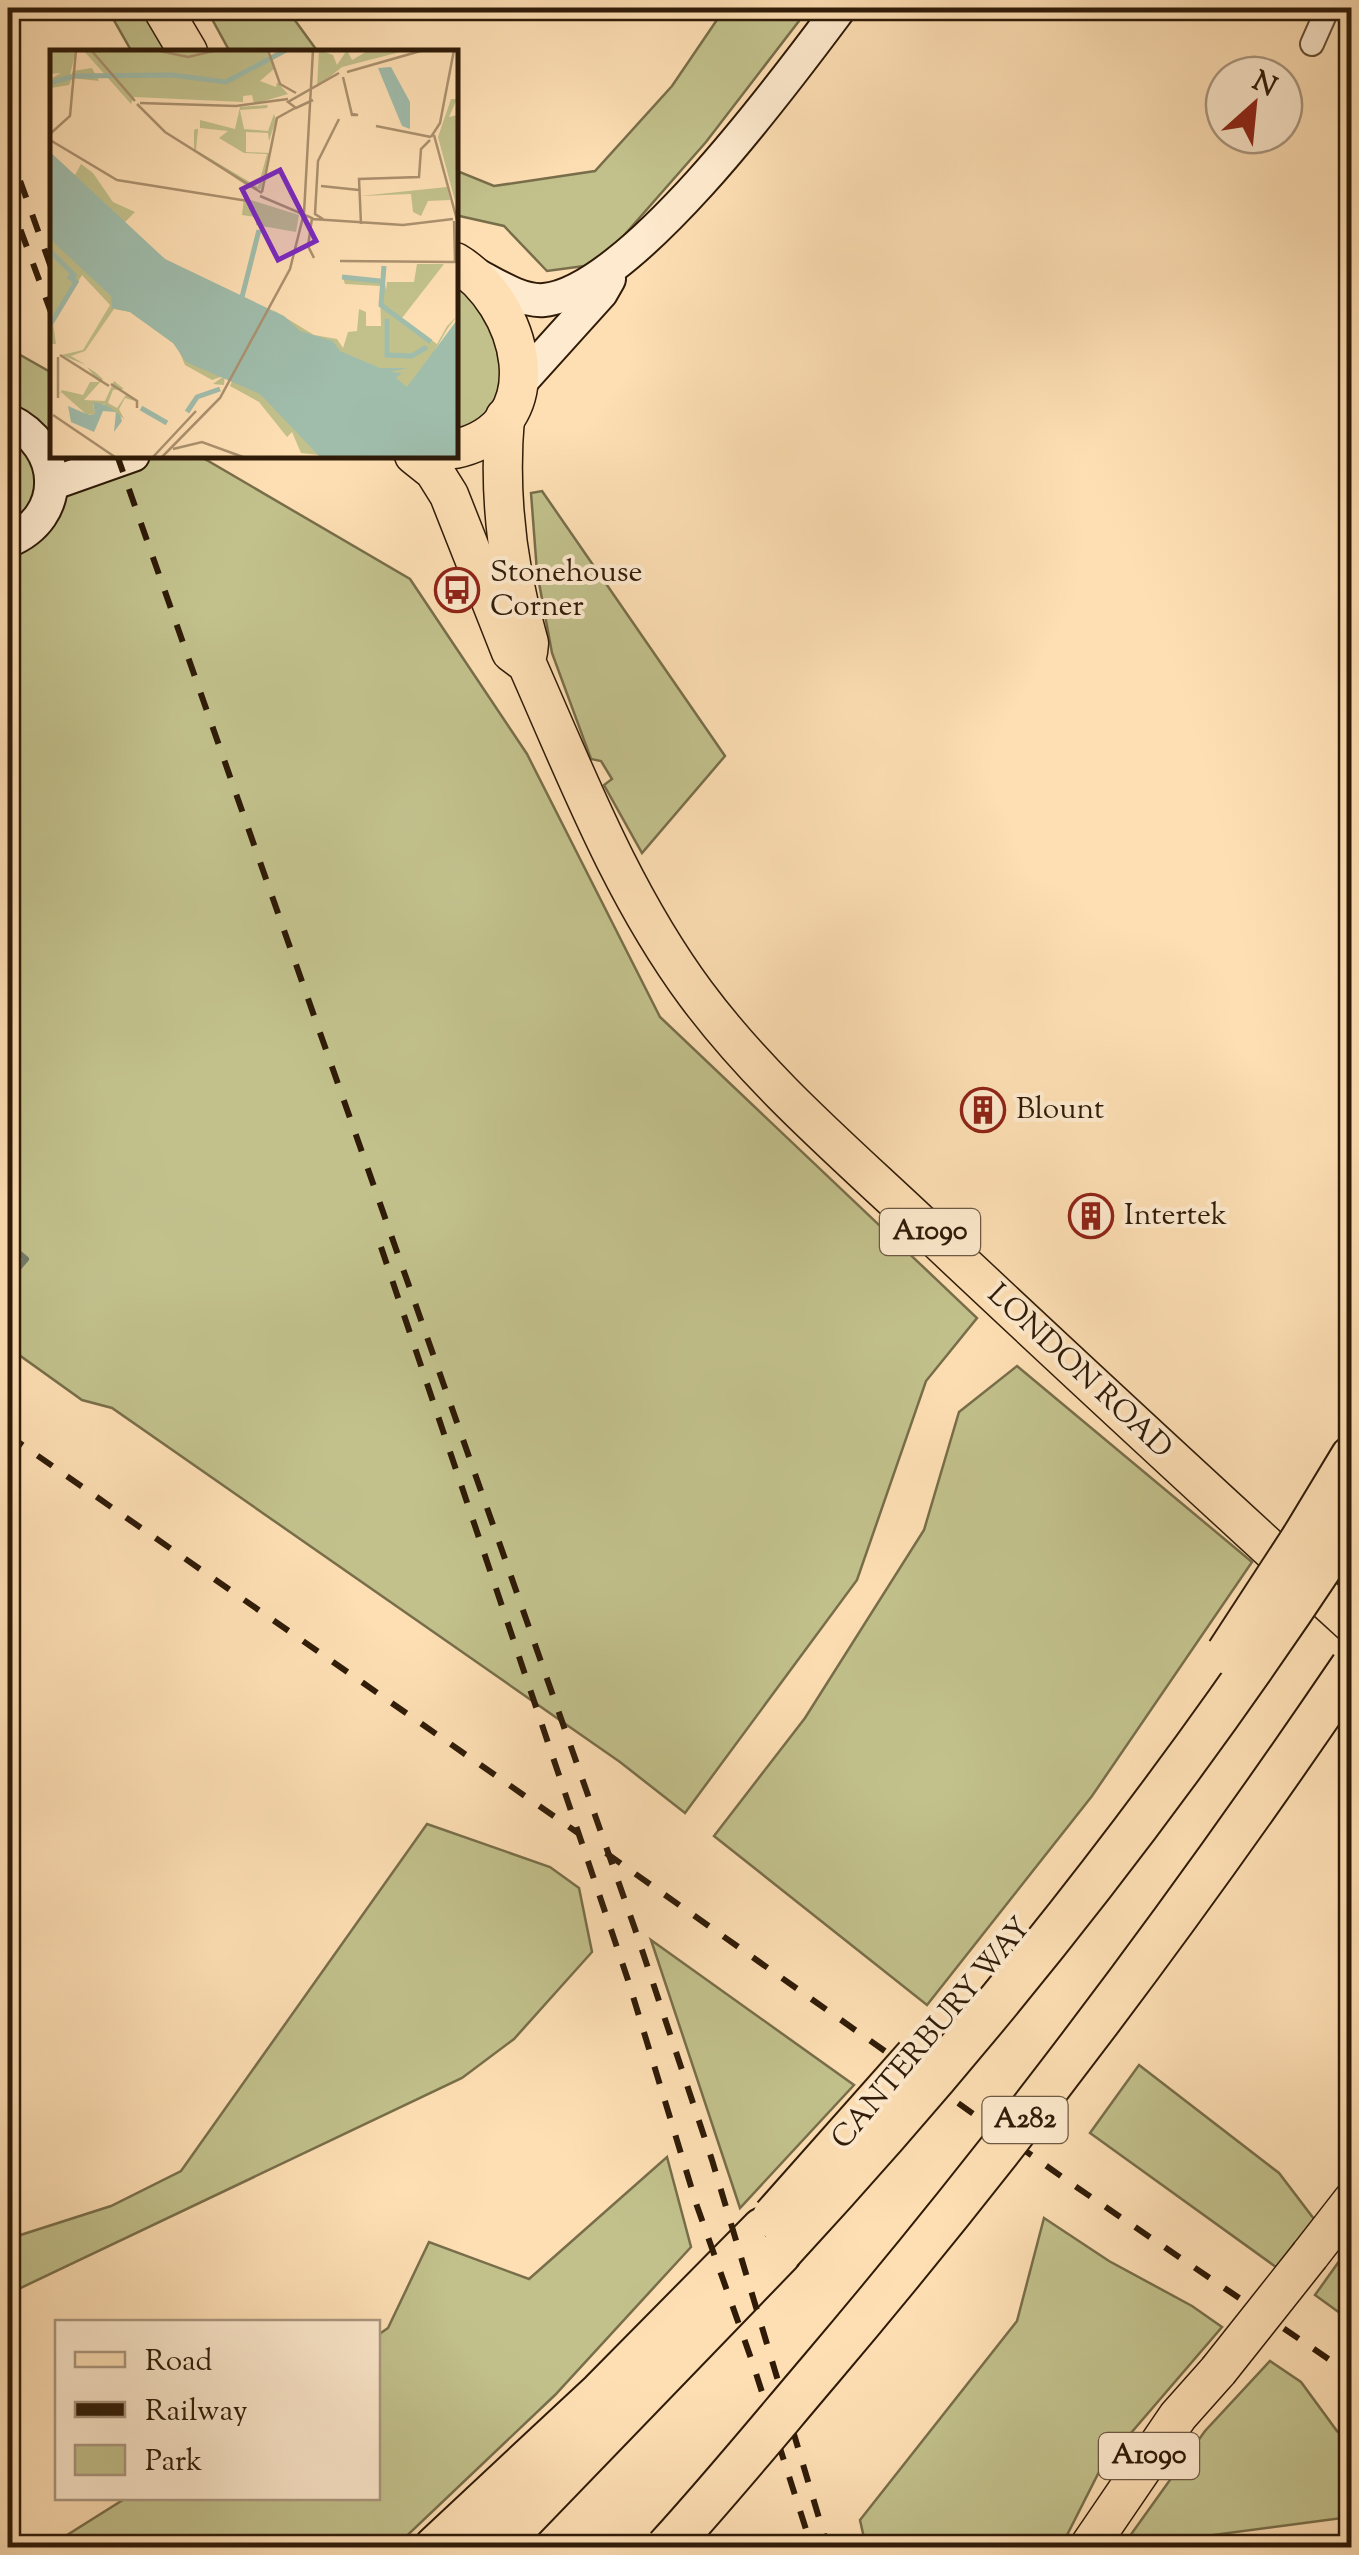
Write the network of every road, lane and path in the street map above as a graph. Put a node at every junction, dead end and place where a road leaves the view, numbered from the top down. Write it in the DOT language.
graph roads {
  1 [pos="162,8"];
  2 [pos="840,8"];
  3 [pos="1328,8"];
  4 [pos="1312,44"];
  5 [pos="187,50"];
  6 [pos="616,266"];
  7 [pos="464,267"];
  8 [pos="511,401"];
  9 [pos="9,421"];
  10 [pos="50,426"];
  11 [pos="458,449"];
  12 [pos="125,458"];
  13 [pos="418,458"];
  14 [pos="51,484"];
  15 [pos="8,542"];
  16 [pos="526,664"];
  17 [pos="1352,1457"];
  18 [pos="1352,1516"];
  19 [pos="1317,1545"];
  20 [pos="1352,1624"];
  21 [pos="1352,1667"];
  22 [pos="1352,2201"];
  23 [pos="691,2324"];
  24 [pos="436,2548"];
  25 [pos="495,2548"];
  26 [pos="667,2548"];
  27 [pos="1088,2548"];
  1 -- 5 [label="main road"];
  2 -- 6 [label="street"];
  3 -- 4 [label="street"];
  6 -- 7 [label="street"];
  6 -- 8 [label="street"];
  7 -- 8 [label="main road, A1090"];
  8 -- 11 [label="main road"];
  8 -- 16 [label="main road, LONDON ROAD / A1090"];
  9 -- 10 [label="street"];
  9 -- 14 [label="street"];
  12 -- 14 [label="street"];
  13 -- 16 [label="main road, LONDON ROAD / A1090"];
  14 -- 15 [label="street"];
  16 -- 20 [label="main road, LONDON ROAD / A1090"];
  17 -- 19 [label="highway, CANTERBURY WAY"];
  18 -- 19 [label="highway, CANTERBURY WAY"];
  19 -- 23 [label="highway, CANTERBURY WAY, bridge"];
  21 -- 26 [label="highway, A282, bridge"];
  22 -- 27 [label="main road, A1090, bridge"];
  23 -- 24 [label="highway, CANTERBURY WAY"];
  23 -- 25 [label="highway, CANTERBURY WAY"];
}
